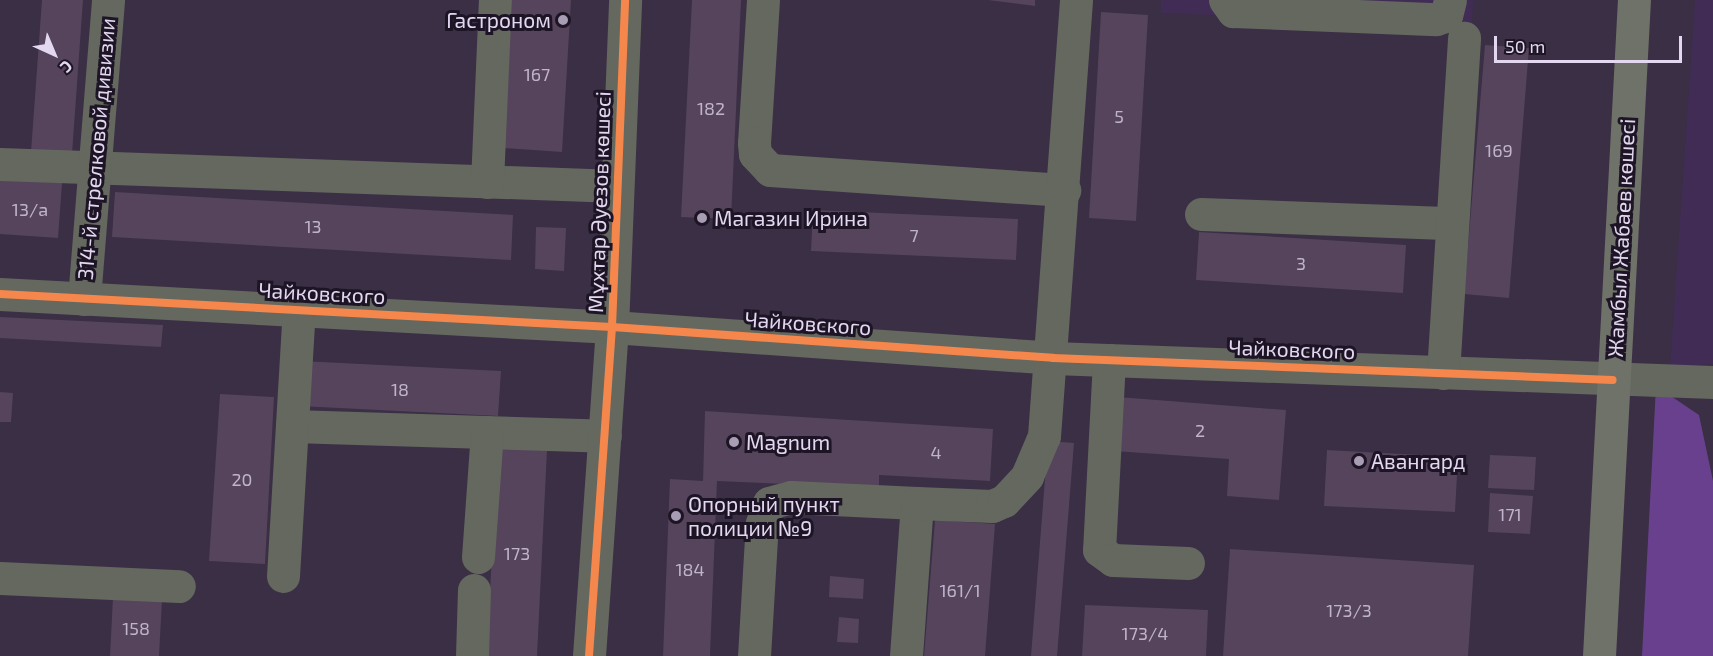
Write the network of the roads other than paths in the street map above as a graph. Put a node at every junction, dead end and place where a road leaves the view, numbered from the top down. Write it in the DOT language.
graph roads {
  1 [pos="108,0"];
  2 [pos="495,0"];
  3 [pos="625,0"];
  4 [pos="763,0"];
  5 [pos="1076,0"];
  6 [pos="1225,0"];
  7 [pos="1450,0"];
  8 [pos="1634,0"];
  9 [pos="1307,7"];
  10 [pos="1464,38"];
  11 [pos="0,164"];
  12 [pos="94,170"];
  13 [pos="487,182"];
  14 [pos="617,186"];
  15 [pos="1064,190"];
  16 [pos="1201,214"];
  17 [pos="1452,223"];
  18 [pos="0,294"];
  19 [pos="84,299"];
  20 [pos="299,310"];
  21 [pos="612,327"];
  22 [pos="1053,358"];
  23 [pos="1109,360"];
  24 [pos="1443,373"];
  25 [pos="1613,380"];
  26 [pos="1713,382"];
  27 [pos="292,426"];
  28 [pos="487,432"];
  29 [pos="604,436"];
  30 [pos="917,503"];
  31 [pos="478,557"];
  32 [pos="1188,563"];
  33 [pos="283,576"];
  34 [pos="0,578"];
  35 [pos="179,586"];
  36 [pos="474,590"];
  37 [pos="472,656"];
  38 [pos="590,656"];
  39 [pos="754,656"];
  40 [pos="906,656"];
  41 [pos="1599,656"];
  1 -- 12 [label="street, 314-й стрелковой дивизии"];
  2 -- 13 [label="street"];
  3 -- 14 [label="street, Мұхтар Әуезов көшесі"];
  4 -- 15 [label="street"];
  5 -- 15 [label="street"];
  6 -- 9 [label="street"];
  7 -- 9 [label="street"];
  8 -- 25 [label="main road, Жамбыл Жабаев көшесі"];
  10 -- 17 [label="street"];
  11 -- 12 [label="street"];
  12 -- 13 [label="street"];
  12 -- 19 [label="street, 314-й стрелковой дивизии"];
  13 -- 14 [label="street"];
  14 -- 21 [label="street, Мұхтар Әуезов көшесі"];
  15 -- 22 [label="street"];
  16 -- 17 [label="street"];
  17 -- 24 [label="street"];
  18 -- 19 [label="street, Чайковского"];
  19 -- 20 [label="street, Чайковского"];
  20 -- 21 [label="street, Чайковского"];
  20 -- 27 [label="street"];
  21 -- 22 [label="street, Чайковского"];
  21 -- 29 [label="street, Мұхтар Әуезов көшесі"];
  22 -- 23 [label="street, Чайковского"];
  22 -- 30 [label="street"];
  23 -- 24 [label="street, Чайковского"];
  23 -- 32 [label="street"];
  24 -- 25 [label="street, Чайковского"];
  25 -- 26 [label="street, Чайковского"];
  25 -- 41 [label="main road, Жамбыл Жабаев көшесі"];
  27 -- 28 [label="street"];
  27 -- 33 [label="street"];
  28 -- 29 [label="street"];
  28 -- 31 [label="street"];
  29 -- 38 [label="street, Мұхтар Әуезов көшесі"];
  30 -- 39 [label="street"];
  30 -- 40 [label="street"];
  34 -- 35 [label="street"];
  36 -- 37 [label="street"];
}
